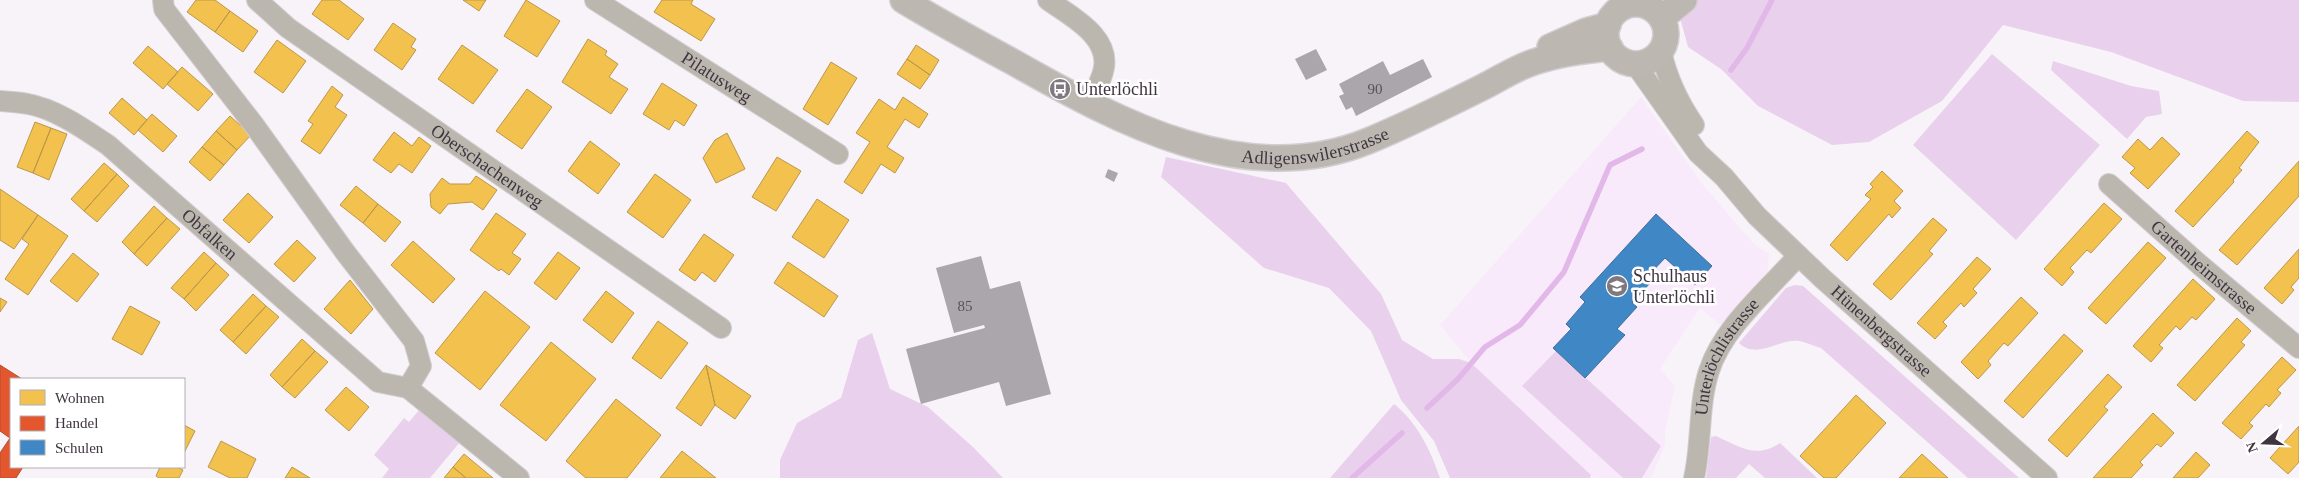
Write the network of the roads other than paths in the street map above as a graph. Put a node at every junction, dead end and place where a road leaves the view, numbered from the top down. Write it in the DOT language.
graph roads {
  1 [pos="163,0"];
  2 [pos="257,0"];
  3 [pos="595,0"];
  4 [pos="903,0"];
  5 [pos="1048,0"];
  6 [pos="1684,0"];
  7 [pos="1654,8"];
  8 [pos="1609,36"];
  9 [pos="1661,51"];
  10 [pos="1636,64"];
  11 [pos="0,101"];
  12 [pos="1089,104"];
  13 [pos="838,154"];
  14 [pos="1724,177"];
  15 [pos="2109,184"];
  16 [pos="1798,256"];
  17 [pos="721,328"];
  18 [pos="2299,348"];
  19 [pos="408,388"];
  20 [pos="519,478"];
  21 [pos="1694,478"];
  22 [pos="2047,478"];
  1 -- 19 [label="street"];
  2 -- 17 [label="street, Oberschachenweg"];
  3 -- 13 [label="street, Pilatusweg"];
  4 -- 12 [label="main road, Adligenswilerstrasse"];
  5 -- 12 [label="street"];
  6 -- 7 [label="main road"];
  7 -- 8 [label="main road"];
  7 -- 9 [label="main road"];
  8 -- 10 [label="main road"];
  8 -- 12 [label="main road, Adligenswilerstrasse"];
  9 -- 10 [label="main road"];
  9 -- 14 [label="street, Hünenbergstrasse"];
  10 -- 14 [label="street, Hünenbergstrasse"];
  11 -- 19 [label="street, Obfalken"];
  14 -- 16 [label="street, Hünenbergstrasse"];
  15 -- 18 [label="street, Gartenheimstrasse"];
  16 -- 21 [label="street, Unterlöchlistrasse"];
  16 -- 22 [label="street, Hünenbergstrasse"];
  19 -- 20 [label="street, Obfalken"];
}
